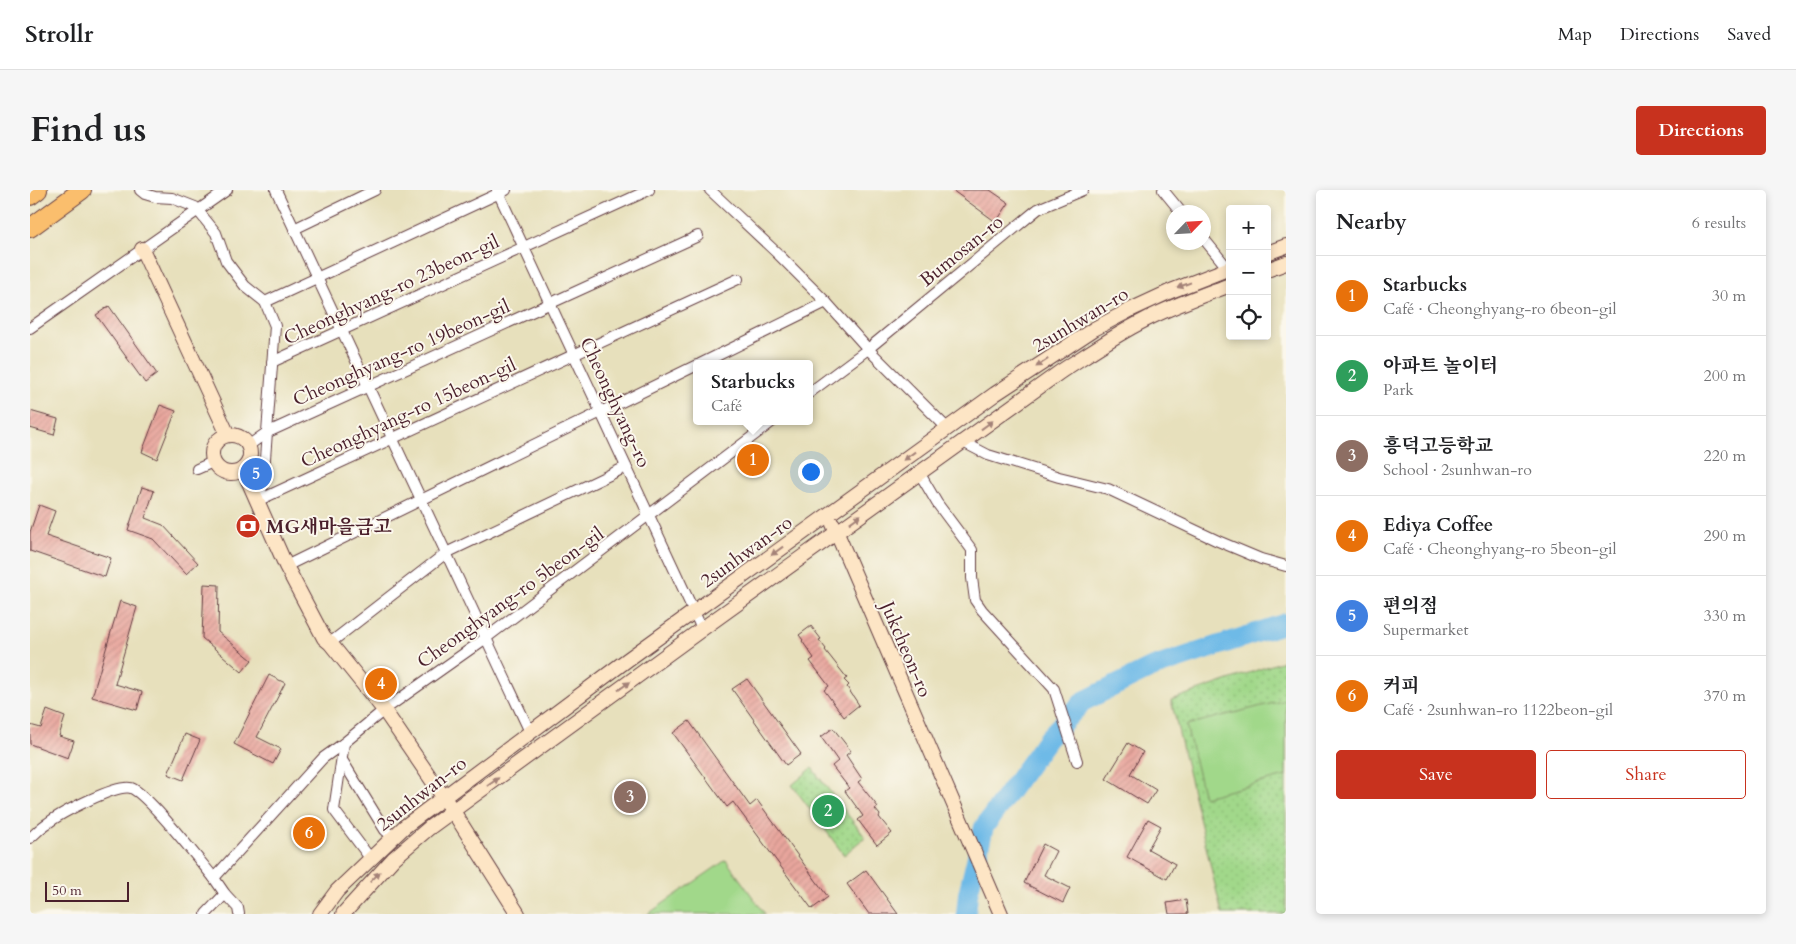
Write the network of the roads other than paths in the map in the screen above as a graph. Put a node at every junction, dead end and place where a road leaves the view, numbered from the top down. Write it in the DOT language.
graph roads {
  1 [pos="38,190"];
  2 [pos="82,190"];
  3 [pos="140,190"];
  4 [pos="226,190"];
  5 [pos="276,190"];
  6 [pos="375,190"];
  7 [pos="649,190"];
  8 [pos="710,190"];
  9 [pos="1083,190"];
  10 [pos="1163,190"];
  11 [pos="501,191"];
  12 [pos="30,196"];
  13 [pos="1175,205"];
  14 [pos="198,210"];
  15 [pos="30,228"];
  16 [pos="294,229"];
  17 [pos="698,236"];
  18 [pos="1286,246"];
  19 [pos="524,247"];
  20 [pos="1211,247"];
  21 [pos="142,249"];
  22 [pos="1271,252"];
  23 [pos="1286,262"];
  24 [pos="1226,265"];
  25 [pos="1271,268"];
  26 [pos="1226,270"];
  27 [pos="317,278"];
  28 [pos="738,279"];
  29 [pos="1226,286"];
  30 [pos="265,302"];
  31 [pos="826,302"];
  32 [pos="550,303"];
  33 [pos="30,328"];
  34 [pos="342,330"];
  35 [pos="868,349"];
  36 [pos="574,355"];
  37 [pos="706,360"];
  38 [pos="272,362"];
  39 [pos="693,366"];
  40 [pos="368,386"];
  41 [pos="813,390"];
  42 [pos="601,412"];
  43 [pos="768,425"];
  44 [pos="948,429"];
  45 [pos="266,433"];
  46 [pos="228,435"];
  47 [pos="392,438"];
  48 [pos="963,442"];
  49 [pos="248,446"];
  50 [pos="213,462"];
  51 [pos="626,467"];
  52 [pos="197,469"];
  53 [pos="243,469"];
  54 [pos="920,474"];
  55 [pos="421,500"];
  56 [pos="257,501"];
  57 [pos="829,514"];
  58 [pos="649,516"];
  59 [pos="837,532"];
  60 [pos="446,553"];
  61 [pos="286,566"];
  62 [pos="1286,566"];
  63 [pos="694,612"];
  64 [pos="702,629"];
  65 [pos="486,638"];
  66 [pos="330,644"];
  67 [pos="384,710"];
  68 [pos="530,732"];
  69 [pos="344,743"];
  70 [pos="342,760"];
  71 [pos="1077,761"];
  72 [pos="444,797"];
  73 [pos="453,811"];
  74 [pos="393,837"];
  75 [pos="30,838"];
  76 [pos="370,858"];
  77 [pos="214,878"];
  78 [pos="225,894"];
  79 [pos="206,914"];
  80 [pos="239,914"];
  81 [pos="320,914"];
  82 [pos="343,914"];
  83 [pos="518,914"];
  84 [pos="1001,914"];
  1 -- 12 [label="highway"];
  2 -- 15 [label="highway"];
  3 -- 14 [label="street"];
  4 -- 14 [label="street"];
  5 -- 16 [label="street"];
  6 -- 16 [label="street"];
  7 -- 19 [label="street, Cheonghyang-ro 23beon-gil"];
  8 -- 31 [label="street"];
  9 -- 35 [label="street, Bumosan-ro"];
  10 -- 13 [label="street"];
  11 -- 19 [label="street, Cheonghyang-ro"];
  11 -- 27 [label="street"];
  14 -- 21 [label="street"];
  14 -- 30 [label="street"];
  16 -- 27 [label="street"];
  17 -- 32 [label="street, Cheonghyang-ro 19beon-gil"];
  18 -- 22 [label="main road"];
  19 -- 32 [label="street, Cheonghyang-ro"];
  19 -- 34 [label="street, Cheonghyang-ro 23beon-gil"];
  20 -- 24 [label="street"];
  21 -- 33 [label="street"];
  21 -- 46 [label="main road"];
  23 -- 25 [label="main road"];
  26 -- 44 [label="main road, 2sunhwan-ro, one-way"];
  27 -- 30 [label="street"];
  27 -- 34 [label="street"];
  28 -- 36 [label="street, Cheonghyang-ro 15beon-gil"];
  48 -- 29 [label="main road, 2sunhwan-ro, one-way"];
  30 -- 38 [label="street"];
  31 -- 35 [label="street"];
  31 -- 37 [label="street"];
  32 -- 36 [label="street, Cheonghyang-ro"];
  32 -- 40 [label="street, Cheonghyang-ro 19beon-gil"];
  34 -- 38 [label="street, Cheonghyang-ro 23beon-gil"];
  34 -- 40 [label="street"];
  35 -- 41 [label="street, Bumosan-ro"];
  35 -- 44 [label="street"];
  36 -- 42 [label="street, Cheonghyang-ro"];
  36 -- 47 [label="street, Cheonghyang-ro 15beon-gil"];
  38 -- 45 [label="street"];
  39 -- 42 [label="street"];
  40 -- 45 [label="street, Cheonghyang-ro 19beon-gil"];
  40 -- 47 [label="street"];
  42 -- 51 [label="street, Cheonghyang-ro"];
  42 -- 55 [label="street"];
  43 -- 58 [label="street, Cheonghyang-ro 5beon-gil"];
  44 -- 57 [label="main road, 2sunhwan-ro, one-way"];
  45 -- 49 [label="street, Cheonghyang-ro 19beon-gil"];
  45 -- 56 [label="street"];
  46 -- 49 [label="main road"];
  46 -- 50 [label="main road"];
  47 -- 55 [label="street"];
  47 -- 56 [label="street, Cheonghyang-ro 15beon-gil"];
  48 -- 54 [label="main road, 2sunhwan-ro"];
  48 -- 62 [label="street"];
  49 -- 53 [label="main road"];
  50 -- 52 [label="street"];
  50 -- 53 [label="main road"];
  51 -- 58 [label="street, Cheonghyang-ro"];
  51 -- 60 [label="street"];
  53 -- 56 [label="main road"];
  59 -- 54 [label="main road, 2sunhwan-ro, one-way"];
  54 -- 71 [label="street"];
  55 -- 60 [label="street"];
  55 -- 61 [label="street"];
  56 -- 61 [label="main road"];
  57 -- 59 [label="main road, Jukcheon-ro"];
  57 -- 63 [label="main road, 2sunhwan-ro, one-way"];
  58 -- 63 [label="street, Cheonghyang-ro"];
  58 -- 65 [label="street, Cheonghyang-ro 5beon-gil"];
  59 -- 64 [label="main road, 2sunhwan-ro"];
  59 -- 84 [label="main road, Jukcheon-ro"];
  60 -- 65 [label="street"];
  60 -- 66 [label="street"];
  61 -- 66 [label="main road"];
  63 -- 64 [label="street, Cheonghyang-ro"];
  63 -- 68 [label="main road, 2sunhwan-ro"];
  73 -- 64 [label="main road, 2sunhwan-ro, one-way"];
  65 -- 67 [label="street, Cheonghyang-ro 5beon-gil"];
  65 -- 68 [label="street"];
  66 -- 67 [label="main road"];
  67 -- 69 [label="street, Cheonghyang-ro 5beon-gil"];
  67 -- 72 [label="main road"];
  68 -- 72 [label="main road, 2sunhwan-ro"];
  69 -- 70 [label="street"];
  69 -- 77 [label="street, Cheonghyang-ro 5beon-gil"];
  70 -- 74 [label="street"];
  70 -- 76 [label="street"];
  72 -- 73 [label="main road"];
  72 -- 74 [label="main road, 2sunhwan-ro"];
  82 -- 73 [label="main road, 2sunhwan-ro, one-way"];
  73 -- 83 [label="main road"];
  74 -- 76 [label="main road, 2sunhwan-ro"];
  75 -- 77 [label="street"];
  76 -- 81 [label="main road, 2sunhwan-ro"];
  77 -- 78 [label="street"];
  78 -- 79 [label="street"];
  78 -- 80 [label="street"];
}
